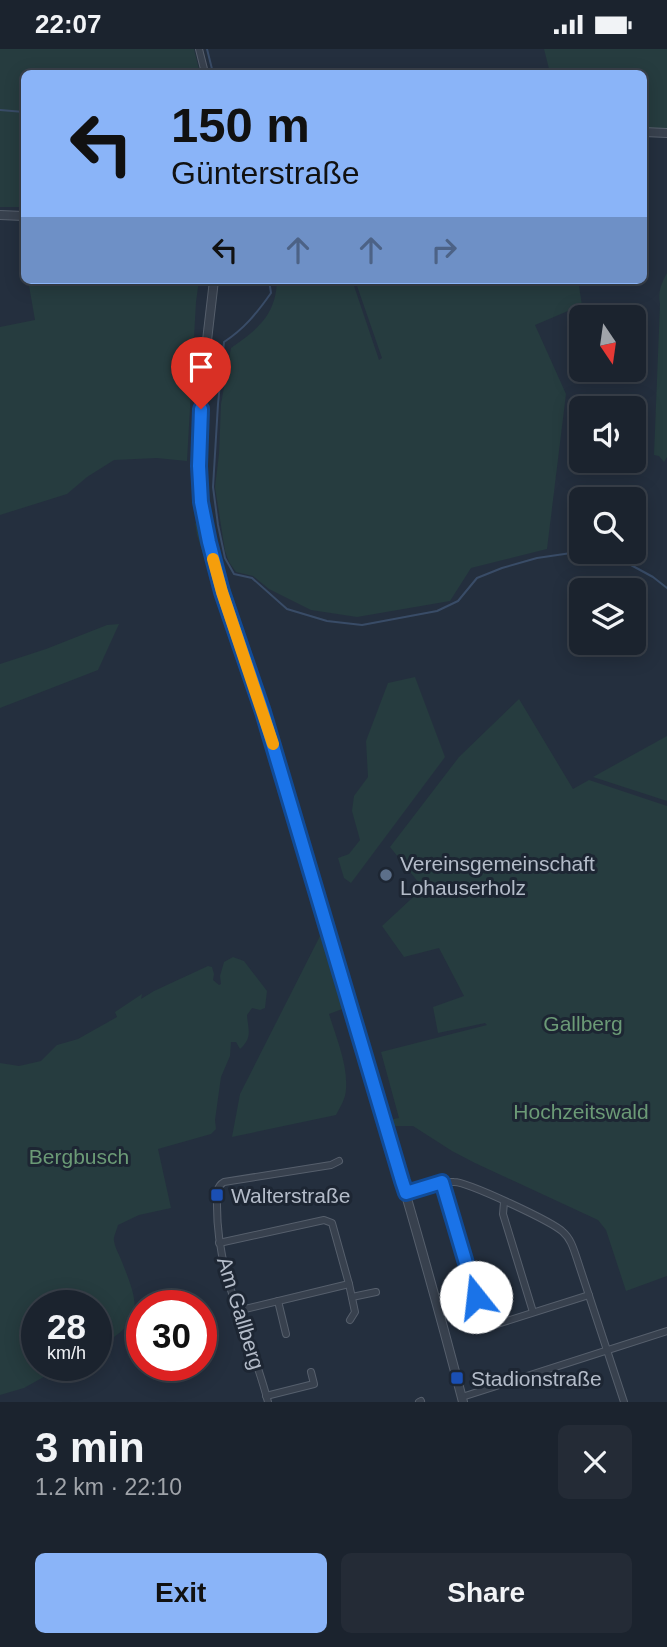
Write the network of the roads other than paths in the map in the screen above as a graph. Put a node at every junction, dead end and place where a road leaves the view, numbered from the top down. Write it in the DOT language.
graph roads {
  1 [pos="199,49"];
  2 [pos="204,70"];
  3 [pos="647,132"];
  4 [pos="667,133"];
  5 [pos="0,215"];
  6 [pos="21,216"];
  7 [pos="214,284"];
  8 [pos="339,1161"];
  9 [pos="442,1182"];
  10 [pos="406,1193"];
  11 [pos="504,1202"];
  12 [pos="219,1243"];
  13 [pos="349,1283"];
  14 [pos="376,1292"];
  15 [pos="589,1295"];
  16 [pos="352,1297"];
  17 [pos="278,1301"];
  18 [pos="237,1311"];
  19 [pos="533,1312"];
  20 [pos="350,1320"];
  21 [pos="667,1331"];
  22 [pos="286,1334"];
  23 [pos="607,1350"];
  24 [pos="311,1372"];
  25 [pos="267,1399"];
  26 [pos="462,1399"];
  27 [pos="624,1402"];
  1 -- 2 [label="street"];
  3 -- 4 [label="street"];
  5 -- 6 [label="street"];
  7 -- 10 [label="street"];
  8 -- 12 [label="street, Am Gallberg"];
  9 -- 10 [label="street"];
  9 -- 11 [label="street"];
  9 -- 19 [label="street"];
  10 -- 26 [label="street"];
  11 -- 15 [label="street"];
  11 -- 19 [label="street"];
  12 -- 13 [label="street"];
  12 -- 18 [label="street, Am Gallberg"];
  13 -- 16 [label="street"];
  13 -- 17 [label="street"];
  14 -- 16 [label="street"];
  15 -- 19 [label="street"];
  15 -- 23 [label="street"];
  16 -- 20 [label="street"];
  17 -- 18 [label="street"];
  17 -- 22 [label="street"];
  18 -- 25 [label="street, Am Gallberg"];
  21 -- 23 [label="street"];
  23 -- 26 [label="street"];
  23 -- 27 [label="street"];
  24 -- 25 [label="street"];
}
